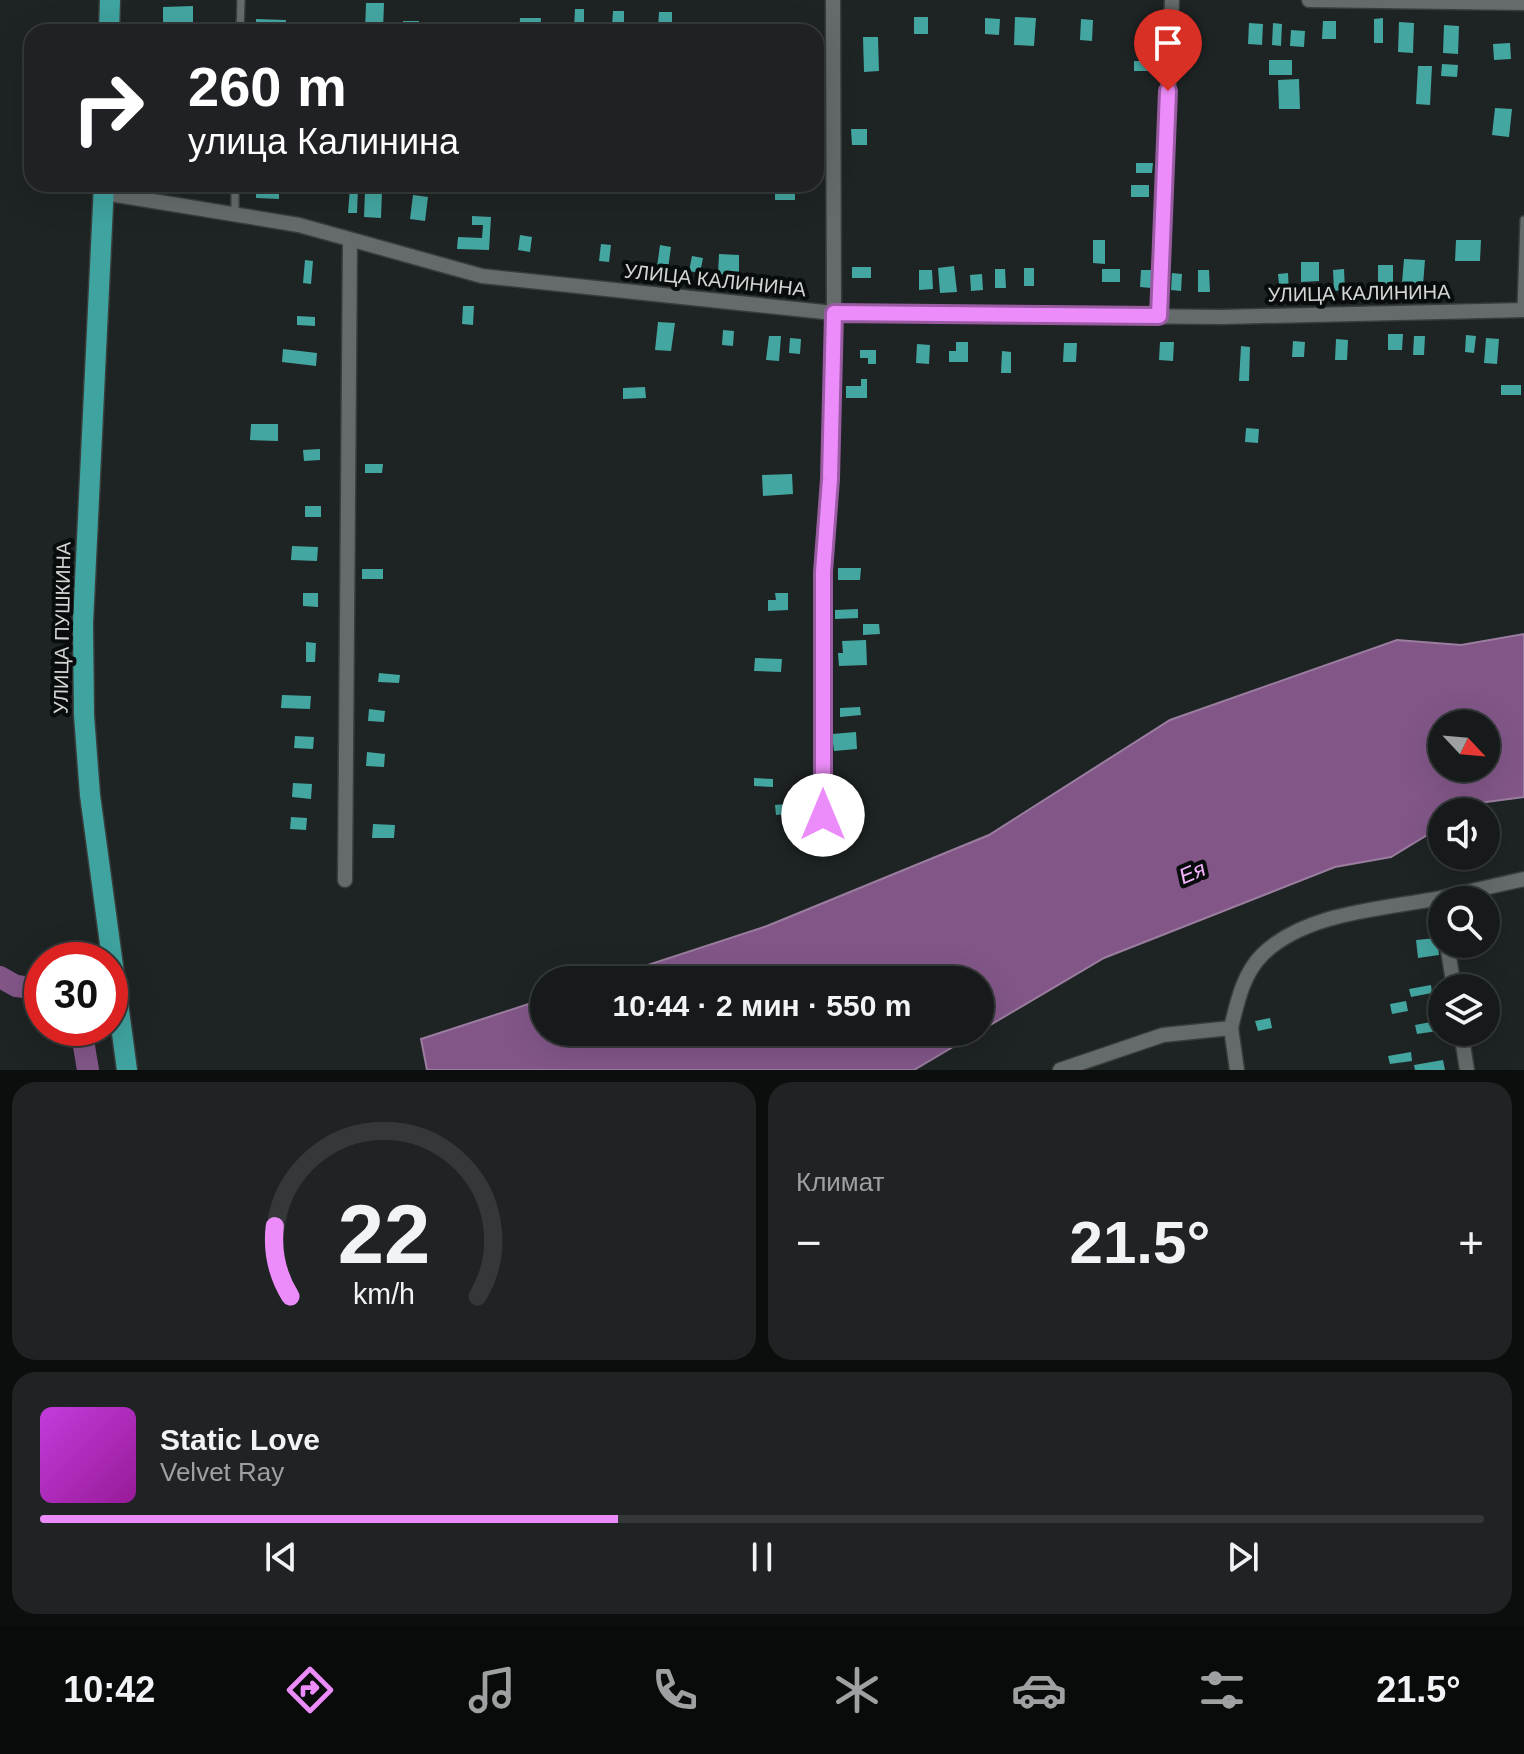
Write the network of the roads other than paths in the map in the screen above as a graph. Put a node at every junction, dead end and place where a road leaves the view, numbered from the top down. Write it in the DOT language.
graph roads {
  1 [pos="110,0"];
  2 [pos="241,0"];
  3 [pos="833,0"];
  4 [pos="1172,0"];
  5 [pos="1309,0"];
  6 [pos="1524,3"];
  7 [pos="109,24"];
  8 [pos="240,24"];
  9 [pos="104,192"];
  10 [pos="125,192"];
  11 [pos="235,192"];
  12 [pos="235,213"];
  13 [pos="1524,220"];
  14 [pos="350,241"];
  15 [pos="1522,310"];
  16 [pos="834,313"];
  17 [pos="1159,316"];
  18 [pos="823,815"];
  19 [pos="1524,879"];
  20 [pos="345,880"];
  21 [pos="1500,886"];
  22 [pos="1428,905"];
  23 [pos="1231,1028"];
  24 [pos="1463,1046"];
  25 [pos="127,1070"];
  26 [pos="1060,1070"];
  27 [pos="1237,1070"];
  28 [pos="1467,1070"];
  1 -- 7 [label="main road"];
  2 -- 8 [label="lane"];
  3 -- 16 [label="street"];
  4 -- 17 [label="street"];
  5 -- 6 [label="street"];
  9 -- 25 [label="main road, УЛИЦА ПУШКИНА"];
  10 -- 12 [label="street, УЛИЦА КАЛИНИНА"];
  11 -- 12 [label="lane"];
  12 -- 14 [label="street, УЛИЦА КАЛИНИНА"];
  13 -- 15 [label="lane"];
  14 -- 16 [label="street, УЛИЦА КАЛИНИНА"];
  14 -- 20 [label="street"];
  15 -- 17 [label="street, УЛИЦА КАЛИНИНА"];
  16 -- 17 [label="street, УЛИЦА КАЛИНИНА"];
  16 -- 18 [label="street"];
  19 -- 21 [label="street"];
  22 -- 23 [label="street"];
  23 -- 26 [label="street"];
  23 -- 27 [label="street"];
  24 -- 28 [label="street"];
}
